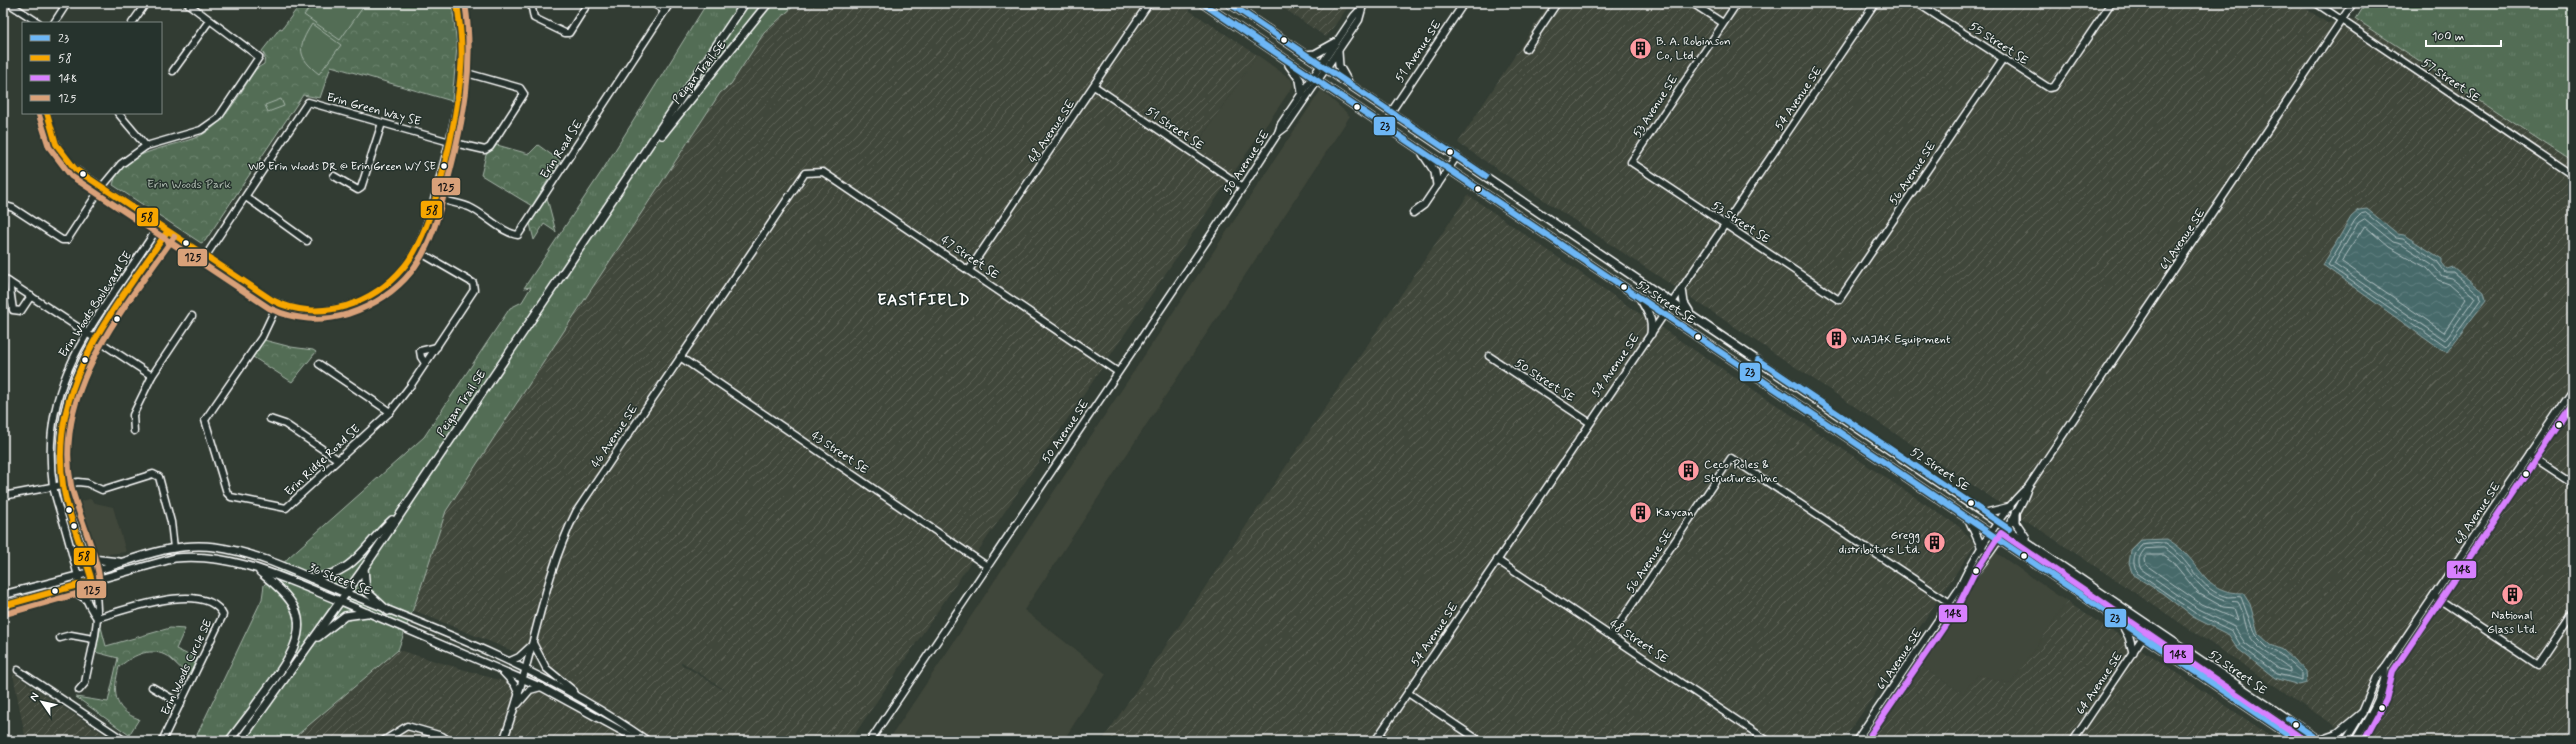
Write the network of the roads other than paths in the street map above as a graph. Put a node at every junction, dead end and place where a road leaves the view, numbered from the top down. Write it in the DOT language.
graph roads {
  1 [pos="8,3"];
  2 [pos="67,3"];
  3 [pos="146,3"];
  4 [pos="187,3"];
  5 [pos="457,3"];
  6 [pos="531,3"];
  7 [pos="588,3"];
  8 [pos="653,3"];
  9 [pos="670,3"];
  10 [pos="745,3"];
  11 [pos="768,3"];
  12 [pos="1149,3"];
  13 [pos="1202,3"];
  14 [pos="1229,3"];
  15 [pos="1366,3"];
  16 [pos="1464,3"];
  17 [pos="1557,3"];
  18 [pos="1692,3"];
  19 [pos="1737,3"];
  20 [pos="1874,3"];
  21 [pos="1917,3"];
  22 [pos="2111,3"];
  23 [pos="2316,3"];
  24 [pos="2353,3"];
  25 [pos="1362,9"];
  26 [pos="665,11"];
  27 [pos="209,20"];
  28 [pos="2342,20"];
  29 [pos="37,22"];
  30 [pos="55,22"];
  31 [pos="133,22"];
  32 [pos="1723,23"];
  33 [pos="1335,44"];
  34 [pos="1526,49"];
  35 [pos="1338,52"];
  36 [pos="1305,55"];
  37 [pos="1285,60"];
  38 [pos="2002,60"];
  39 [pos="1323,67"];
  40 [pos="173,71"];
  41 [pos="463,72"];
  42 [pos="1315,80"];
  43 [pos="1094,86"];
  44 [pos="1351,86"];
  45 [pos="1302,93"];
  46 [pos="1391,112"];
  47 [pos="47,114"];
  48 [pos="119,114"];
  49 [pos="382,123"];
  50 [pos="1278,133"];
  51 [pos="450,142"];
  52 [pos="146,146"];
  53 [pos="1420,151"];
  54 [pos="645,153"];
  55 [pos="1457,156"];
  56 [pos="1631,162"];
  57 [pos="1448,169"];
  58 [pos="805,173"];
  59 [pos="334,176"];
  60 [pos="2573,176"];
  61 [pos="1437,185"];
  62 [pos="1243,187"];
  63 [pos="101,188"];
  64 [pos="246,197"];
  65 [pos="435,198"];
  66 [pos="3,204"];
  67 [pos="1413,213"];
  68 [pos="1726,224"];
  69 [pos="158,227"];
  70 [pos="167,232"];
  71 [pos="307,241"];
  72 [pos="416,250"];
  73 [pos="205,257"];
  74 [pos="969,270"];
  75 [pos="3,278"];
  76 [pos="9,282"];
  77 [pos="1682,289"];
  78 [pos="31,296"];
  79 [pos="1640,298"];
  80 [pos="1840,300"];
  81 [pos="1674,302"];
  82 [pos="278,303"];
  83 [pos="1665,315"];
  84 [pos="1692,315"];
  85 [pos="192,316"];
  86 [pos="88,332"];
  87 [pos="1651,334"];
  88 [pos="96,337"];
  89 [pos="437,346"];
  90 [pos="1489,356"];
  91 [pos="680,357"];
  92 [pos="426,363"];
  93 [pos="319,364"];
  94 [pos="1118,372"];
  95 [pos="152,376"];
  96 [pos="2573,390"];
  97 [pos="390,412"];
  98 [pos="270,419"];
  99 [pos="1589,422"];
  100 [pos="134,431"];
  101 [pos="2529,455"];
  102 [pos="337,459"];
  103 [pos="2573,484"];
  104 [pos="63,485"];
  105 [pos="2028,487"];
  106 [pos="53,488"];
  107 [pos="3,496"];
  108 [pos="2010,507"];
  109 [pos="1986,513"];
  110 [pos="2016,513"];
  111 [pos="399,514"];
  112 [pos="1969,520"];
  113 [pos="1999,522"];
  114 [pos="2006,527"];
  115 [pos="1991,535"];
  116 [pos="1998,539"];
  117 [pos="2028,542"];
  118 [pos="174,548"];
  119 [pos="1982,548"];
  120 [pos="84,554"];
  121 [pos="1497,560"];
  122 [pos="121,563"];
  123 [pos="987,566"];
  124 [pos="254,567"];
  125 [pos="364,568"];
  126 [pos="90,572"];
  127 [pos="80,575"];
  128 [pos="308,578"];
  129 [pos="92,581"];
  130 [pos="82,584"];
  131 [pos="1959,589"];
  132 [pos="62,591"];
  133 [pos="346,593"];
  134 [pos="3,595"];
  135 [pos="2434,596"];
  136 [pos="86,599"];
  137 [pos="340,601"];
  138 [pos="1950,603"];
  139 [pos="3,606"];
  140 [pos="388,611"];
  141 [pos="367,613"];
  142 [pos="2573,613"];
  143 [pos="97,618"];
  144 [pos="2121,622"];
  145 [pos="1611,636"];
  146 [pos="2143,637"];
  147 [pos="60,638"];
  148 [pos="93,638"];
  149 [pos="533,643"];
  150 [pos="307,646"];
  151 [pos="2133,652"];
  152 [pos="510,661"];
  153 [pos="293,665"];
  154 [pos="500,668"];
  155 [pos="527,668"];
  156 [pos="2386,668"];
  157 [pos="18,670"];
  158 [pos="524,680"];
  159 [pos="152,687"];
  160 [pos="541,688"];
  161 [pos="79,690"];
  162 [pos="1408,693"];
  163 [pos="519,695"];
  164 [pos="582,698"];
  165 [pos="181,704"];
  166 [pos="254,707"];
  167 [pos="515,707"];
  168 [pos="2362,713"];
  169 [pos="2319,740"];
  170 [pos="125,741"];
  171 [pos="162,741"];
  172 [pos="229,741"];
  173 [pos="240,741"];
  174 [pos="383,741"];
  175 [pos="449,741"];
  176 [pos="503,741"];
  177 [pos="640,741"];
  178 [pos="648,741"];
  179 [pos="870,741"];
  180 [pos="1375,741"];
  181 [pos="1480,741"];
  182 [pos="1768,741"];
  183 [pos="1856,741"];
  184 [pos="2073,741"];
  185 [pos="2298,741"];
  186 [pos="2345,741"];
  187 [pos="2355,741"];
  1 -- 29 [label="street"];
  2 -- 30 [label="street"];
  3 -- 31 [label="street"];
  4 -- 27 [label="street"];
  5 -- 41 [label="street"];
  6 -- 7 [label="street"];
  8 -- 26 [label="street"];
  9 -- 26 [label="street"];
  10 -- 54 [label="main road, Peigan Trail SE"];
  11 -- 54 [label="main road, Peigan Trail SE"];
  12 -- 43 [label="street, 48 Avenue SE"];
  13 -- 37 [label="main road, 52 Street SE"];
  14 -- 36 [label="main road, 52 Street SE"];
  15 -- 25 [label="street, 50 Avenue SE"];
  16 -- 46 [label="street, 51 Avenue SE"];
  17 -- 34 [label="street"];
  18 -- 32 [label="street"];
  19 -- 32 [label="street, 53 Avenue SE"];
  20 -- 68 [label="street, 54 Avenue SE"];
  21 -- 38 [label="street, 55 Street SE"];
  22 -- 38 [label="street, 55 Street SE"];
  23 -- 28 [label="street, 57 Street SE"];
  24 -- 28 [label="street, 61 Avenue SE"];
  25 -- 33 [label="street, 50 Avenue SE"];
  25 -- 35 [label="street, 50 Avenue SE"];
  26 -- 65 [label="street, Erin Road SE"];
  27 -- 40 [label="street"];
  27 -- 52 [label="street"];
  28 -- 60 [label="street, 57 Street SE"];
  28 -- 105 [label="street, 61 Avenue SE"];
  32 -- 56 [label="street, 53 Avenue SE"];
  33 -- 36 [label="main road"];
  33 -- 39 [label="street, 50 Avenue SE"];
  35 -- 39 [label="street, 50 Avenue SE"];
  35 -- 44 [label="main road"];
  36 -- 39 [label="main road, 52 Street SE"];
  37 -- 42 [label="main road, 52 Street SE"];
  37 -- 45 [label="main road"];
  38 -- 80 [label="street, 56 Avenue SE"];
  39 -- 42 [label="street, 50 Avenue SE"];
  39 -- 44 [label="main road, 52 Street SE"];
  41 -- 51 [label="street"];
  41 -- 51 [label="street, Erin Green Way SE"];
  42 -- 45 [label="street, 50 Avenue SE"];
  42 -- 50 [label="street, 50 Avenue SE"];
  42 -- 53 [label="main road, 52 Street SE"];
  43 -- 62 [label="street, 51 Street SE"];
  43 -- 74 [label="street, 48 Avenue SE"];
  44 -- 46 [label="main road, 52 Street SE"];
  45 -- 50 [label="street, 50 Avenue SE"];
  46 -- 55 [label="main road, 52 Street SE"];
  47 -- 63 [label="street"];
  48 -- 52 [label="street"];
  49 -- 51 [label="street, Erin Green Way SE"];
  49 -- 59 [label="street"];
  49 -- 64 [label="street, Erin Green Way SE"];
  50 -- 62 [label="street, 50 Avenue SE"];
  51 -- 65 [label="street"];
  52 -- 63 [label="street"];
  53 -- 57 [label="main road, 52 Street SE"];
  53 -- 61 [label="main road"];
  54 -- 111 [label="main road, Peigan Trail SE"];
  55 -- 57 [label="street"];
  55 -- 81 [label="main road, 52 Street SE"];
  56 -- 68 [label="street, 53 Street SE"];
  57 -- 61 [label="street"];
  57 -- 79 [label="main road, 52 Street SE"];
  58 -- 74 [label="street, 47 Street SE"];
  58 -- 91 [label="street, 46 Avenue SE"];
  61 -- 67 [label="street"];
  62 -- 94 [label="street, 50 Avenue SE"];
  63 -- 66 [label="street"];
  63 -- 69 [label="street"];
  64 -- 71 [label="street"];
  64 -- 73 [label="street, Erin Green Way SE"];
  65 -- 72 [label="street"];
  68 -- 77 [label="street, 54 Avenue SE"];
  68 -- 80 [label="street, 53 Street SE"];
  69 -- 70 [label="street"];
  69 -- 86 [label="street, Erin Woods Boulevard SE"];
  70 -- 73 [label="street"];
  70 -- 88 [label="street, Erin Woods Boulevard SE"];
  72 -- 82 [label="street"];
  72 -- 89 [label="street, Erin Ridge Road SE"];
  73 -- 82 [label="street"];
  74 -- 94 [label="street, 47 Street SE"];
  75 -- 76 [label="street"];
  76 -- 78 [label="street"];
  76 -- 78 [label="street"];
  77 -- 81 [label="street, 54 Avenue SE"];
  77 -- 84 [label="main road"];
  78 -- 86 [label="street"];
  79 -- 83 [label="main road, 52 Street SE"];
  79 -- 87 [label="main road"];
  81 -- 83 [label="street, 54 Avenue SE"];
  81 -- 84 [label="main road, 52 Street SE"];
  82 -- 102 [label="street, Erin Ridge Road SE"];
  83 -- 87 [label="street, 54 Avenue SE"];
  83 -- 112 [label="main road, 52 Street SE"];
  84 -- 109 [label="main road, 52 Street SE"];
  85 -- 95 [label="street"];
  86 -- 88 [label="street"];
  86 -- 106 [label="street, Erin Woods Boulevard SE"];
  87 -- 99 [label="street, 54 Avenue SE"];
  88 -- 95 [label="street"];
  88 -- 104 [label="street, Erin Woods Boulevard SE"];
  89 -- 92 [label="street, Erin Ridge Road SE"];
  89 -- 92 [label="street"];
  90 -- 99 [label="street, 50 Street SE"];
  91 -- 123 [label="street, 43 Street SE"];
  91 -- 149 [label="street, 46 Avenue SE"];
  92 -- 97 [label="street, Erin Ridge Road SE"];
  93 -- 97 [label="street"];
  94 -- 123 [label="street, 50 Avenue SE"];
  95 -- 100 [label="street"];
  96 -- 101 [label="street, 68 Avenue SE"];
  97 -- 102 [label="street, Erin Ridge Road SE"];
  98 -- 102 [label="street"];
  99 -- 121 [label="street, 54 Avenue SE"];
  101 -- 103 [label="street"];
  101 -- 135 [label="street, 68 Avenue SE"];
  104 -- 106 [label="street"];
  104 -- 118 [label="street"];
  104 -- 120 [label="street, Erin Woods Boulevard SE"];
  105 -- 108 [label="street, 61 Avenue SE"];
  105 -- 110 [label="street, 61 Avenue SE"];
  106 -- 107 [label="street"];
  106 -- 127 [label="street, Erin Woods Boulevard SE"];
  108 -- 109 [label="main road"];
  108 -- 113 [label="street, 61 Avenue SE"];
  109 -- 113 [label="main road, 52 Street SE"];
  110 -- 114 [label="street, 61 Avenue SE"];
  110 -- 117 [label="main road"];
  111 -- 125 [label="main road, Peigan Trail SE"];
  111 -- 128 [label="main road"];
  112 -- 115 [label="main road, 52 Street SE"];
  112 -- 119 [label="main road"];
  113 -- 114 [label="main road, 52 Street SE"];
  113 -- 115 [label="street, 61 Avenue SE"];
  114 -- 116 [label="street, 61 Avenue SE"];
  114 -- 117 [label="main road, 52 Street SE"];
  115 -- 116 [label="main road, 52 Street SE"];
  115 -- 119 [label="street, 61 Avenue SE"];
  116 -- 131 [label="street, 61 Avenue SE"];
  116 -- 144 [label="main road, 52 Street SE"];
  117 -- 169 [label="main road, 52 Street SE"];
  118 -- 122 [label="main road, 36 Street SE"];
  118 -- 128 [label="main road, 36 Street SE"];
  119 -- 131 [label="street, 61 Avenue SE"];
  120 -- 122 [label="main road"];
  120 -- 126 [label="street, Erin Woods Boulevard SE"];
  121 -- 145 [label="street, 48 Street SE"];
  121 -- 162 [label="street, 54 Avenue SE"];
  122 -- 126 [label="main road, 36 Street SE"];
  123 -- 179 [label="street, 50 Avenue SE"];
  124 -- 129 [label="main road, 36 Street SE"];
  124 -- 137 [label="main road, 36 Street SE"];
  124 -- 166 [label="main road"];
  125 -- 133 [label="main road, Peigan Trail SE"];
  125 -- 140 [label="main road"];
  126 -- 127 [label="main road, 36 Street SE"];
  126 -- 129 [label="street, Erin Woods Boulevard SE"];
  127 -- 130 [label="street, Erin Woods Boulevard SE"];
  127 -- 134 [label="main road, 36 Street SE"];
  128 -- 133 [label="main road, 36 Street SE"];
  129 -- 130 [label="main road, 36 Street SE"];
  129 -- 143 [label="street"];
  130 -- 132 [label="main road, 36 Street SE"];
  130 -- 136 [label="street"];
  131 -- 138 [label="street, 61 Avenue SE"];
  132 -- 136 [label="main road"];
  132 -- 139 [label="main road, 36 Street SE"];
  133 -- 137 [label="main road, Peigan Trail SE"];
  133 -- 140 [label="street, 36 Street SE"];
  135 -- 142 [label="street"];
  135 -- 156 [label="street, 68 Avenue SE"];
  136 -- 143 [label="street"];
  137 -- 141 [label="street, 36 Street SE"];
  137 -- 150 [label="main road, Peigan Trail SE"];
  138 -- 145 [label="street, 56 Avenue SE"];
  138 -- 183 [label="street, 61 Avenue SE"];
  140 -- 152 [label="street, 36 Street SE"];
  141 -- 150 [label="main road"];
  141 -- 154 [label="street, 36 Street SE"];
  143 -- 148 [label="street"];
  143 -- 165 [label="street, Erin Woods Circle SE"];
  144 -- 146 [label="main road, 52 Street SE"];
  144 -- 151 [label="main road"];
  145 -- 182 [label="street, 48 Street SE"];
  146 -- 151 [label="street, 64 Avenue SE"];
  146 -- 185 [label="main road, 52 Street SE"];
  147 -- 148 [label="street"];
  148 -- 161 [label="street"];
  149 -- 152 [label="street"];
  149 -- 155 [label="street, 46 Avenue SE"];
  149 -- 164 [label="street"];
  150 -- 153 [label="main road, Peigan Trail SE"];
  151 -- 184 [label="street, 64 Avenue SE"];
  152 -- 155 [label="street, 36 Street SE"];
  153 -- 166 [label="main road, Peigan Trail SE"];
  153 -- 173 [label="main road, Peigan Trail SE"];
  154 -- 158 [label="street, 36 Street SE"];
  154 -- 163 [label="street"];
  155 -- 158 [label="street, 46 Avenue SE"];
  155 -- 164 [label="street, 36 Street SE"];
  156 -- 168 [label="street, 68 Avenue SE"];
  156 -- 187 [label="street, 68 Avenue SE"];
  157 -- 170 [label="street"];
  158 -- 160 [label="street, 36 Street SE"];
  158 -- 163 [label="street, 46 Avenue SE"];
  159 -- 165 [label="street"];
  160 -- 167 [label="street"];
  160 -- 177 [label="street, 36 Street SE"];
  162 -- 180 [label="street, 54 Avenue SE"];
  162 -- 181 [label="street"];
  163 -- 167 [label="street, 46 Avenue SE"];
  164 -- 178 [label="street, 36 Street SE"];
  165 -- 171 [label="street, Erin Woods Circle SE"];
  166 -- 172 [label="main road, Peigan Trail SE"];
  167 -- 176 [label="street, 46 Avenue SE"];
  168 -- 169 [label="main road"];
  168 -- 186 [label="street, 68 Avenue SE"];
  174 -- 175 [label="street"];
}
